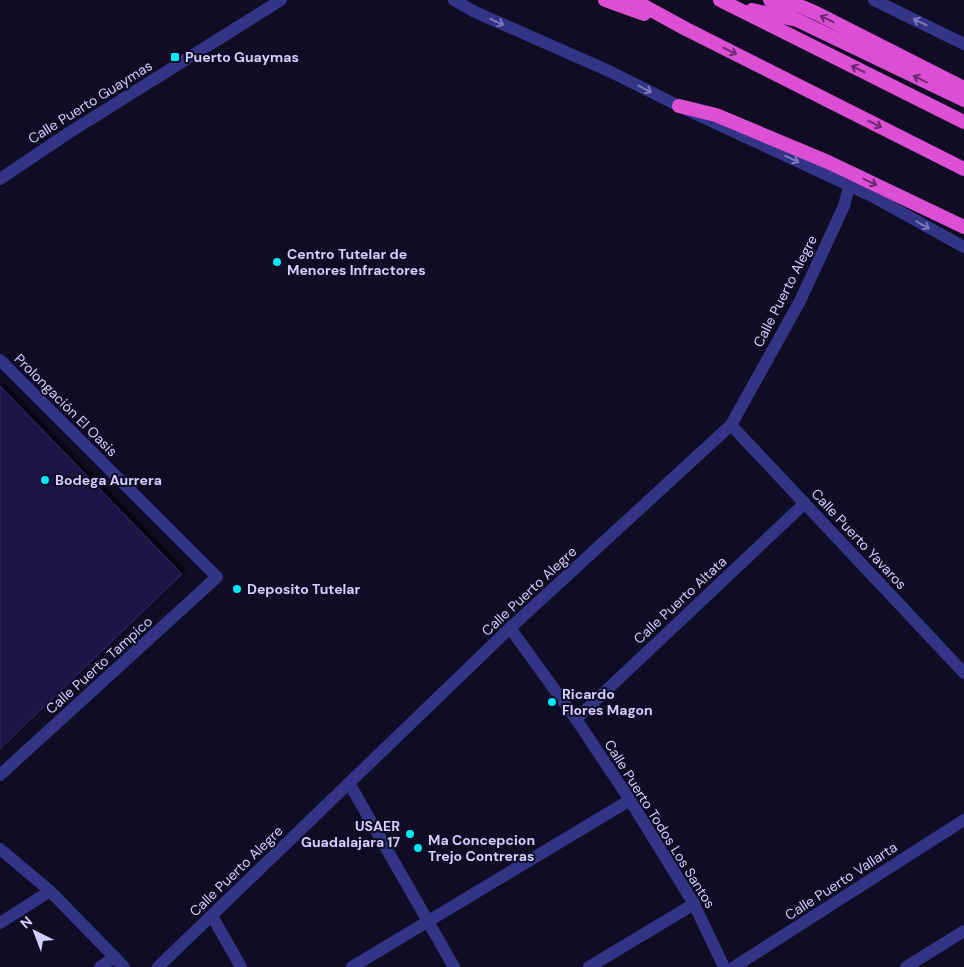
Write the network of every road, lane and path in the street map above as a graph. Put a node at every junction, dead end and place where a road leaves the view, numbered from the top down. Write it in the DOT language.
graph roads {
  1 [pos="454,0"];
  2 [pos="605,0"];
  3 [pos="633,0"];
  4 [pos="770,0"];
  5 [pos="786,0"];
  6 [pos="874,0"];
  7 [pos="278,1"];
  8 [pos="725,2"];
  9 [pos="797,20"];
  10 [pos="686,29"];
  11 [pos="964,44"];
  12 [pos="964,88"];
  13 [pos="964,100"];
  14 [pos="679,106"];
  15 [pos="964,122"];
  16 [pos="964,169"];
  17 [pos="0,179"];
  18 [pos="849,186"];
  19 [pos="964,227"];
  20 [pos="964,247"];
  21 [pos="0,360"];
  22 [pos="731,425"];
  23 [pos="805,503"];
  24 [pos="217,577"];
  25 [pos="510,628"];
  26 [pos="964,673"];
  27 [pos="576,719"];
  28 [pos="0,775"];
  29 [pos="349,784"];
  30 [pos="630,800"];
  31 [pos="964,820"];
  32 [pos="0,848"];
  33 [pos="50,891"];
  34 [pos="694,904"];
  35 [pos="212,916"];
  36 [pos="427,921"];
  37 [pos="0,923"];
  38 [pos="964,931"];
  39 [pos="119,962"];
  40 [pos="100,967"];
  41 [pos="158,967"];
  42 [pos="241,967"];
  43 [pos="352,967"];
  44 [pos="454,967"];
  45 [pos="589,967"];
  46 [pos="724,967"];
  47 [pos="734,967"];
  48 [pos="906,967"];
  1 -- 14 [label="street, one-way"];
  2 -- 10 [label="highway"];
  3 -- 10 [label="highway"];
  4 -- 9 [label="highway"];
  12 -- 5 [label="highway, one-way"];
  11 -- 6 [label="street, one-way"];
  7 -- 17 [label="street, Calle Puerto Guaymas"];
  8 -- 9 [label="highway"];
  15 -- 8 [label="highway, one-way"];
  13 -- 9 [label="highway, one-way"];
  10 -- 16 [label="highway, one-way"];
  14 -- 18 [label="street, one-way"];
  14 -- 19 [label="highway, one-way"];
  18 -- 20 [label="street, one-way"];
  18 -- 22 [label="street, Calle Puerto Alegre"];
  21 -- 24 [label="street, Prolongación El Oasis"];
  22 -- 23 [label="street, Calle Puerto Yavaros"];
  22 -- 25 [label="street, Calle Puerto Alegre"];
  23 -- 26 [label="street, Calle Puerto Yavaros"];
  23 -- 27 [label="street, Calle Puerto Altata"];
  24 -- 28 [label="street, Calle Puerto Tampico"];
  25 -- 27 [label="street, Calle Puerto Todos Los Santos"];
  25 -- 29 [label="street, Calle Puerto Alegre"];
  27 -- 30 [label="street, Calle Puerto Todos Los Santos"];
  29 -- 35 [label="street, Calle Puerto Alegre"];
  29 -- 36 [label="street"];
  30 -- 34 [label="street, Calle Puerto Todos Los Santos"];
  30 -- 36 [label="street"];
  31 -- 47 [label="street, Calle Puerto Vallarta"];
  32 -- 33 [label="street"];
  33 -- 37 [label="street"];
  33 -- 39 [label="street"];
  34 -- 45 [label="street"];
  34 -- 46 [label="street, Calle Puerto Todos Los Santos"];
  35 -- 41 [label="street, Calle Puerto Alegre"];
  35 -- 42 [label="street"];
  36 -- 43 [label="street"];
  36 -- 44 [label="street"];
  38 -- 48 [label="street"];
  39 -- 40 [label="street"];
}
